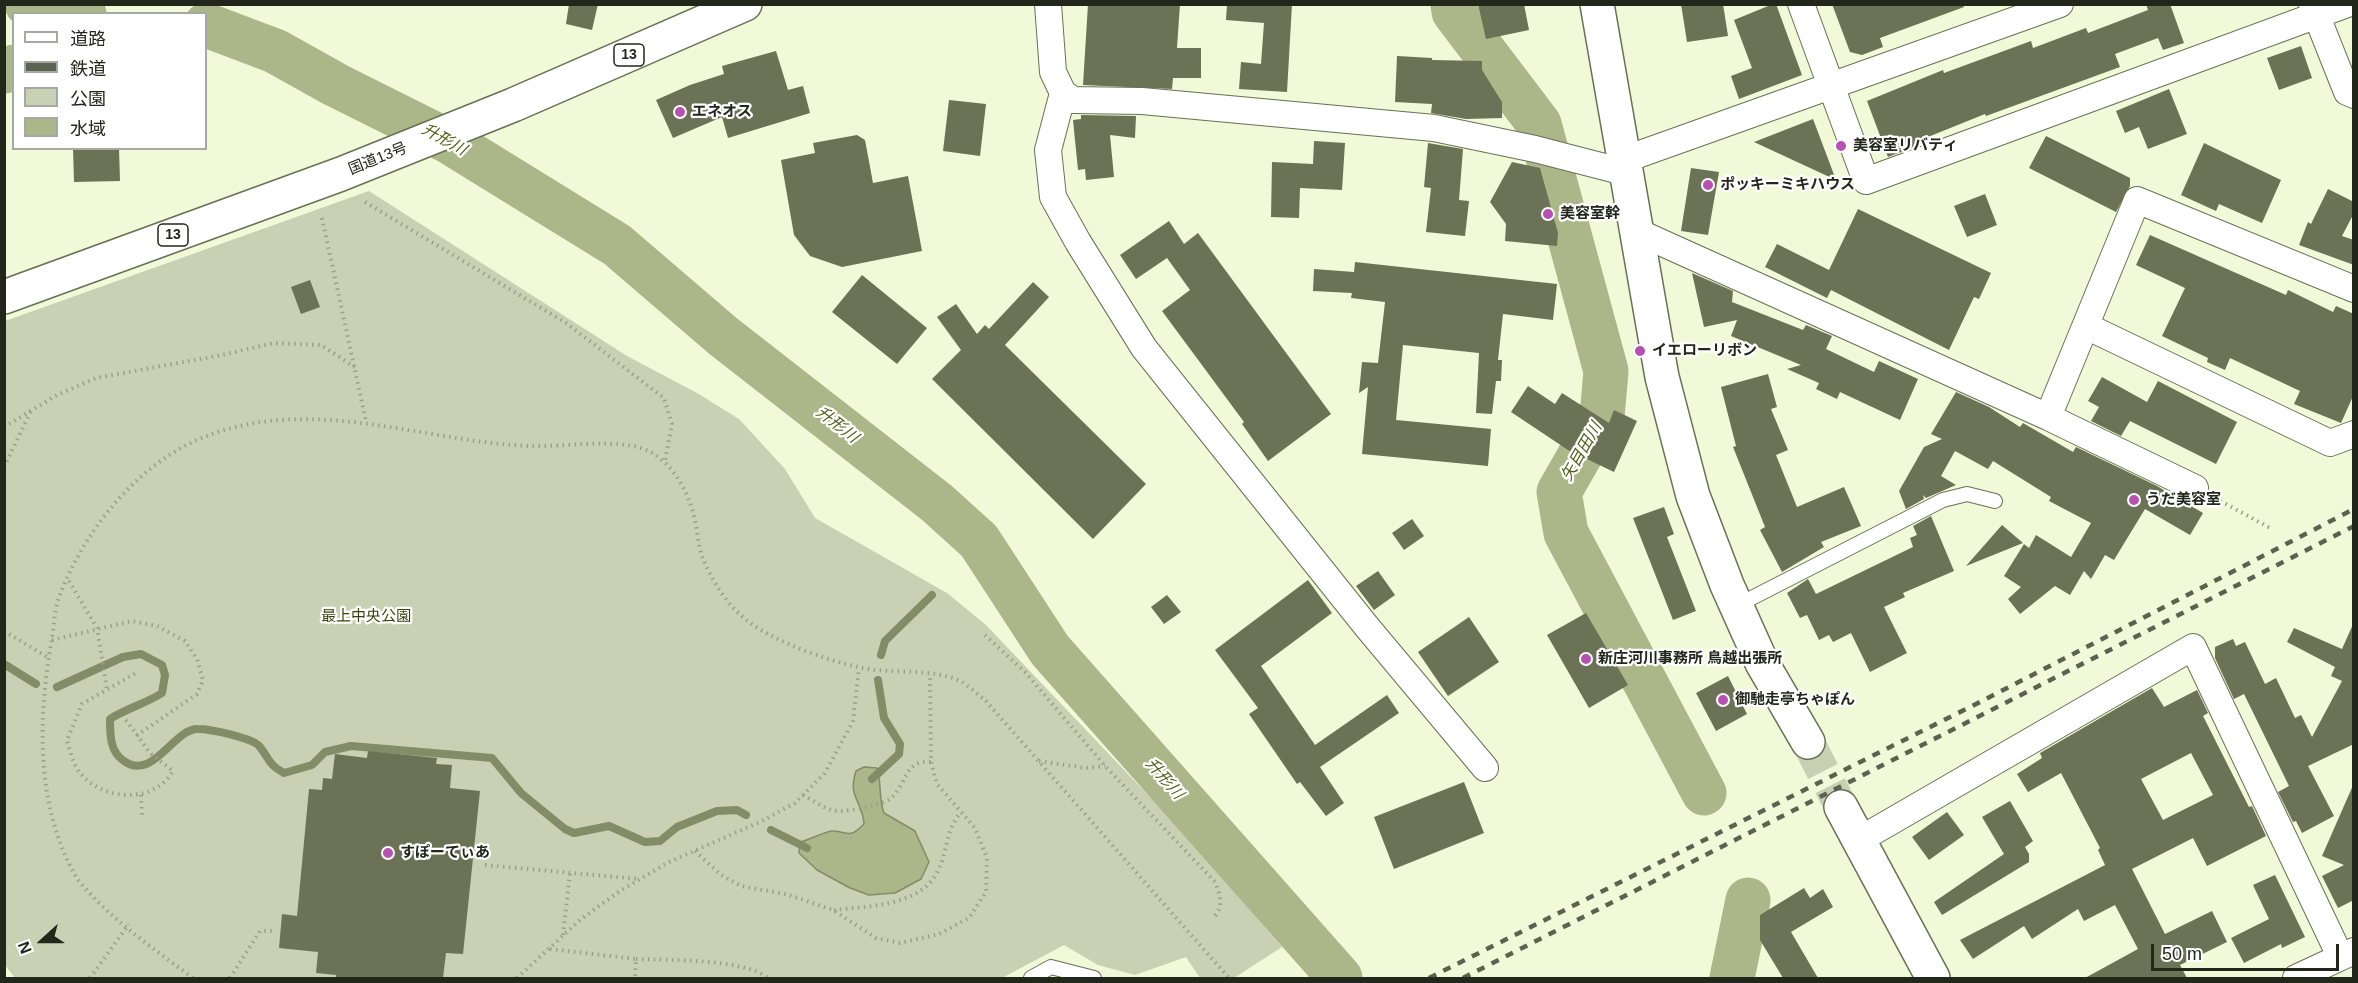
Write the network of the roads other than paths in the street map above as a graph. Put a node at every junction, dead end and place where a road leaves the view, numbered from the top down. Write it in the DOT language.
graph roads {
  1 [pos="745,4"];
  2 [pos="1048,4"];
  3 [pos="1597,4"];
  4 [pos="1801,4"];
  5 [pos="2060,4"];
  6 [pos="2347,4"];
  7 [pos="2314,10"];
  8 [pos="1831,88"];
  9 [pos="1063,93"];
  10 [pos="2354,95"];
  11 [pos="1627,166"];
  12 [pos="1638,232"];
  13 [pos="2354,289"];
  14 [pos="4,297"];
  15 [pos="2086,326"];
  16 [pos="2048,417"];
  17 [pos="2354,434"];
  18 [pos="2194,488"];
  19 [pos="1995,501"];
  20 [pos="1736,606"];
  21 [pos="1808,742"];
  22 [pos="1485,768"];
  23 [pos="1841,807"];
  24 [pos="1859,840"];
  25 [pos="2347,957"];
  26 [pos="1030,978"];
  27 [pos="1094,978"];
  28 [pos="1933,978"];
  29 [pos="2296,978"];
  1 -- 14 [label="main road, 国道13号 / 13"];
  2 -- 9 [label="street"];
  3 -- 11 [label="main road"];
  4 -- 8 [label="street"];
  5 -- 8 [label="street"];
  6 -- 7 [label="street"];
  7 -- 8 [label="street"];
  7 -- 10 [label="street"];
  8 -- 11 [label="street"];
  9 -- 11 [label="street"];
  9 -- 22 [label="street"];
  11 -- 12 [label="main road"];
  12 -- 16 [label="street"];
  12 -- 20 [label="main road"];
  13 -- 15 [label="street"];
  15 -- 16 [label="street"];
  15 -- 17 [label="street"];
  16 -- 18 [label="street"];
  19 -- 20 [label="lane"];
  20 -- 21 [label="main road"];
  23 -- 24 [label="main road"];
  24 -- 25 [label="street"];
  24 -- 28 [label="main road"];
  25 -- 29 [label="street"];
  26 -- 27 [label="lane"];
}
